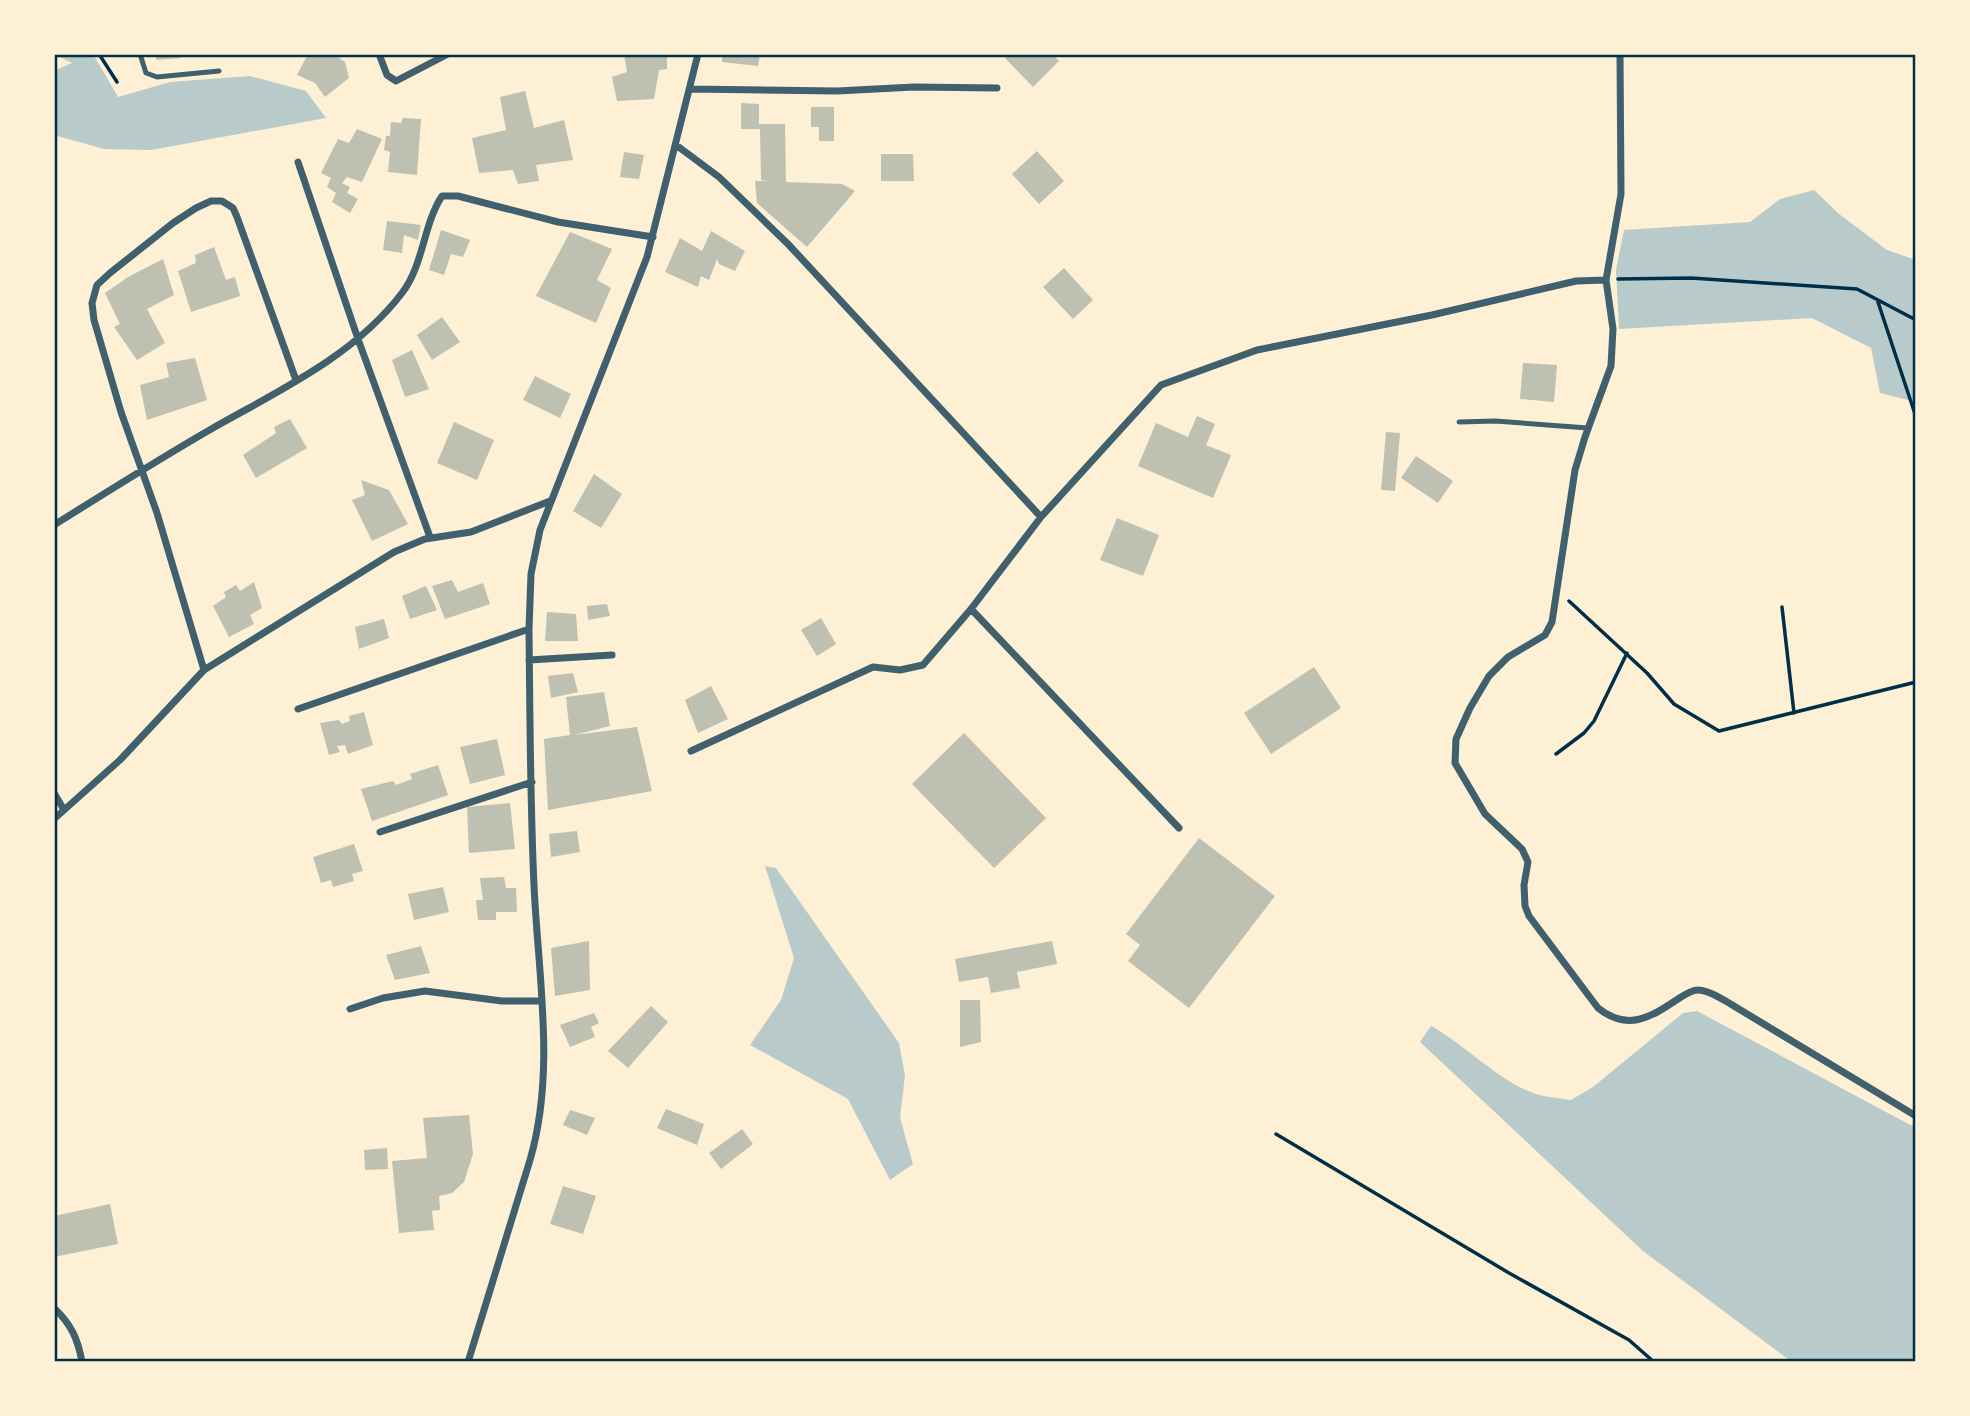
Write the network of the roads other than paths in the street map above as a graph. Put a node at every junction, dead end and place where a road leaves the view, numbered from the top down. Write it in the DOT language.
graph roads {
  1 [pos="140,54"];
  2 [pos="379,54"];
  3 [pos="448,54"];
  4 [pos="698,54"];
  5 [pos="1620,54"];
  6 [pos="219,71"];
  7 [pos="997,88"];
  8 [pos="690,89"];
  9 [pos="676,145"];
  10 [pos="298,162"];
  11 [pos="653,237"];
  12 [pos="1606,279"];
  13 [pos="358,339"];
  14 [pos="296,380"];
  15 [pos="1459,422"];
  16 [pos="1588,428"];
  17 [pos="141,471"];
  18 [pos="550,501"];
  19 [pos="1041,517"];
  20 [pos="54,524"];
  21 [pos="430,537"];
  22 [pos="971,609"];
  23 [pos="529,629"];
  24 [pos="612,655"];
  25 [pos="529,660"];
  26 [pos="204,670"];
  27 [pos="298,709"];
  28 [pos="691,751"];
  29 [pos="532,782"];
  30 [pos="54,793"];
  31 [pos="64,810"];
  32 [pos="54,819"];
  33 [pos="1179,828"];
  34 [pos="380,832"];
  35 [pos="541,1001"];
  36 [pos="350,1009"];
  37 [pos="1916,1115"];
  38 [pos="54,1308"];
  39 [pos="82,1362"];
  40 [pos="468,1362"];
  1 -- 6 [label="lane"];
  2 -- 3 [label="street"];
  4 -- 8 [label="street"];
  5 -- 12 [label="street"];
  7 -- 8 [label="street"];
  8 -- 9 [label="street"];
  9 -- 11 [label="street"];
  9 -- 19 [label="street"];
  10 -- 13 [label="street"];
  11 -- 13 [label="street"];
  11 -- 18 [label="street"];
  12 -- 16 [label="street"];
  12 -- 19 [label="street"];
  13 -- 14 [label="street"];
  13 -- 21 [label="street"];
  14 -- 17 [label="street"];
  14 -- 17 [label="street"];
  15 -- 16 [label="lane"];
  16 -- 37 [label="street"];
  17 -- 20 [label="street"];
  17 -- 26 [label="street"];
  18 -- 21 [label="street"];
  18 -- 23 [label="street"];
  19 -- 22 [label="street"];
  21 -- 26 [label="street"];
  22 -- 28 [label="street"];
  22 -- 33 [label="street"];
  23 -- 25 [label="street"];
  23 -- 27 [label="street"];
  24 -- 25 [label="street"];
  25 -- 29 [label="street"];
  26 -- 31 [label="street"];
  29 -- 34 [label="street"];
  29 -- 35 [label="street"];
  30 -- 31 [label="street"];
  31 -- 32 [label="street"];
  35 -- 36 [label="street"];
  35 -- 40 [label="street"];
  38 -- 39 [label="street"];
}
